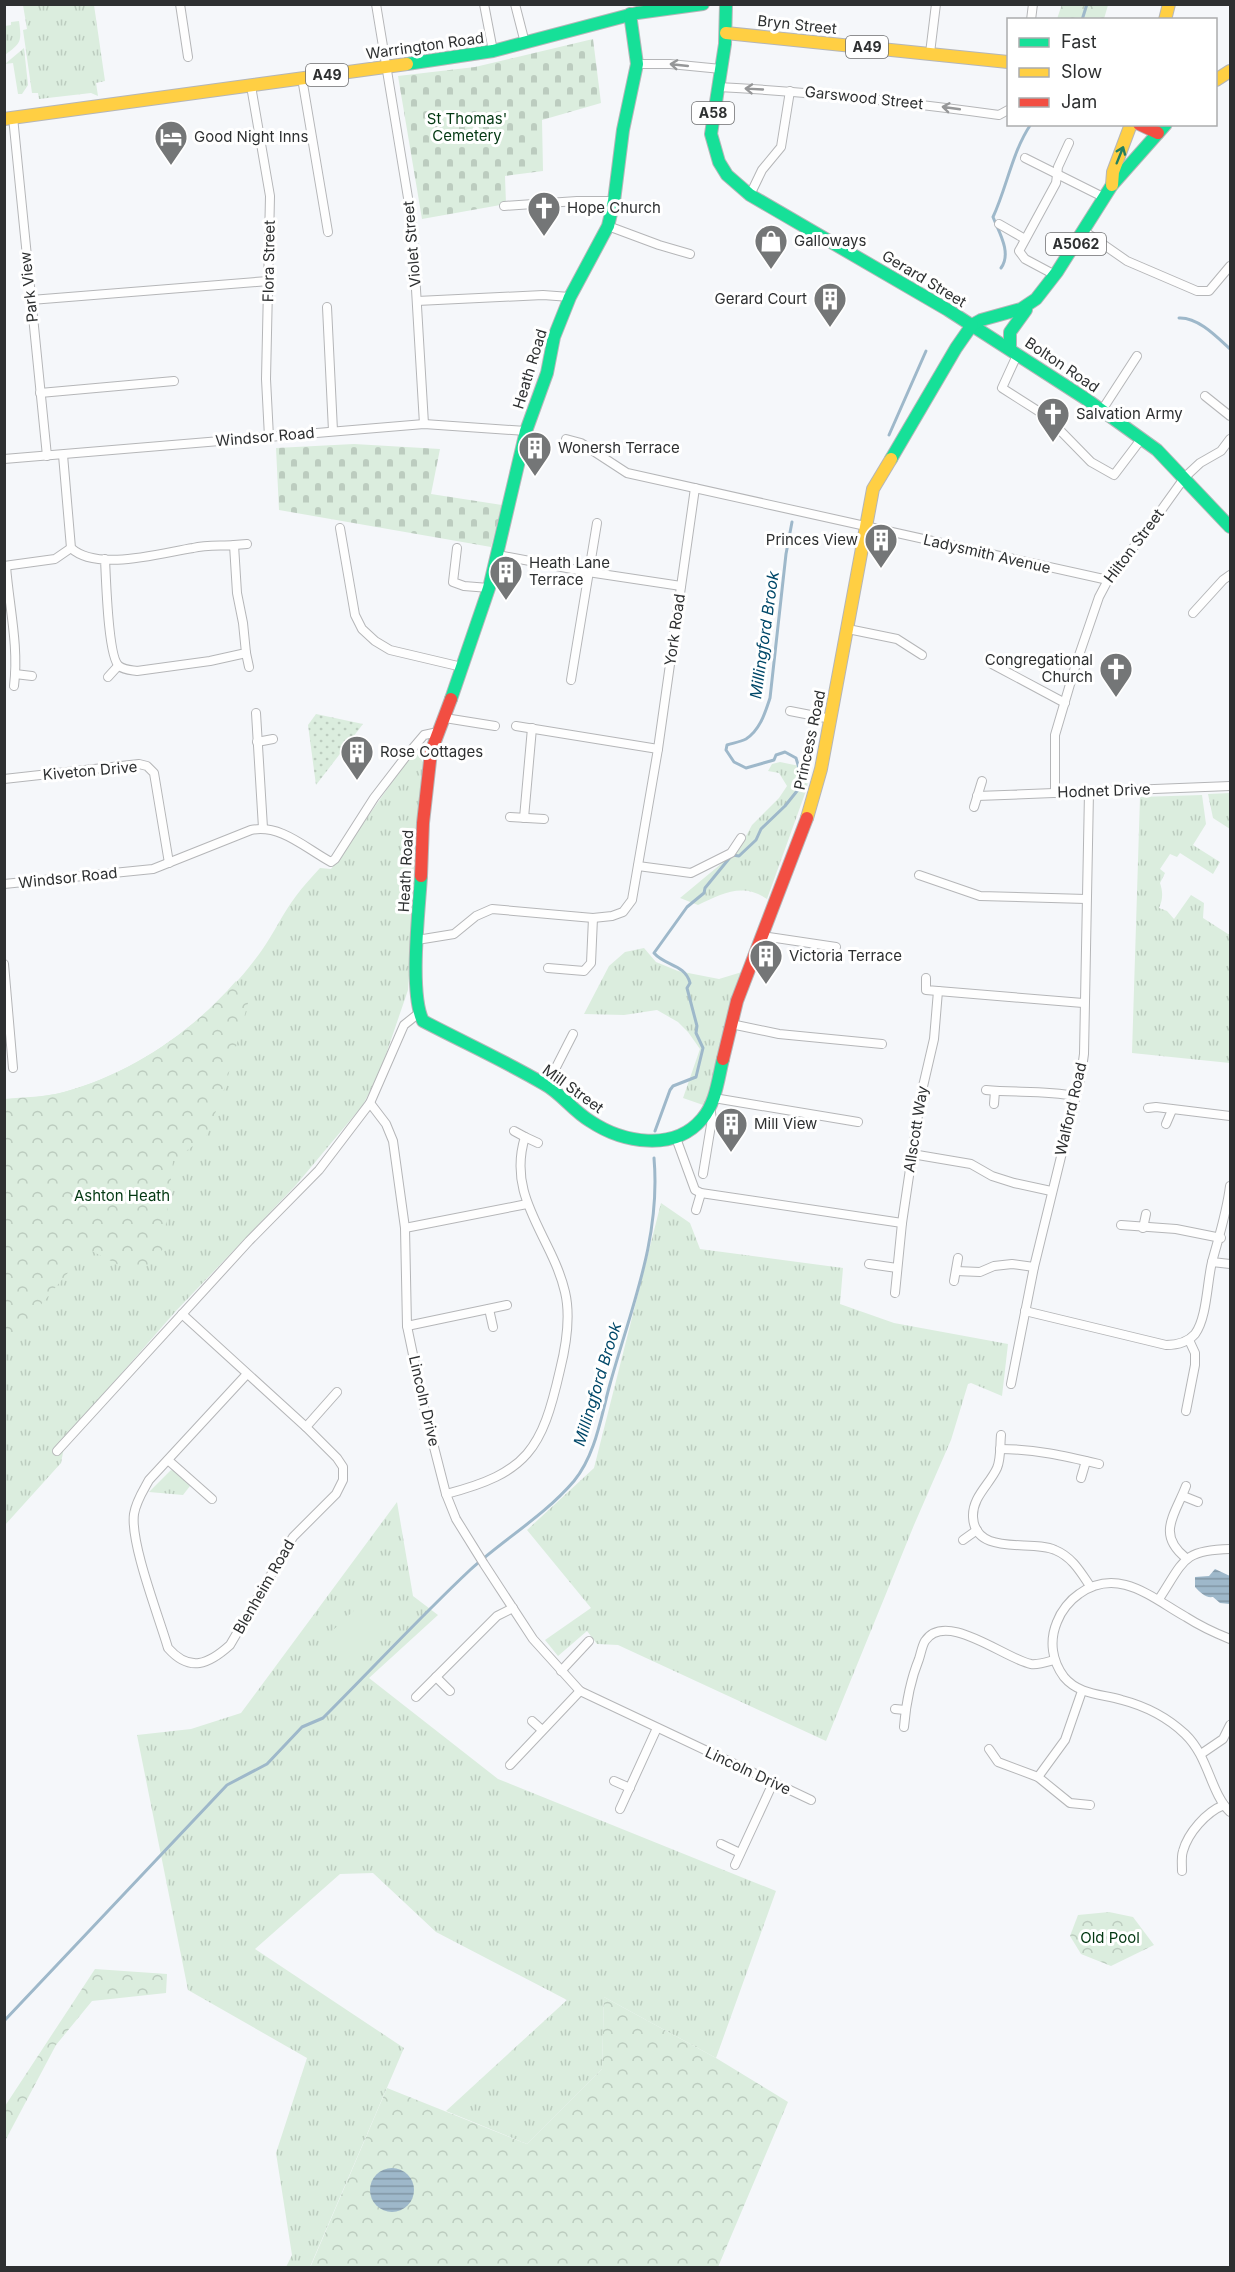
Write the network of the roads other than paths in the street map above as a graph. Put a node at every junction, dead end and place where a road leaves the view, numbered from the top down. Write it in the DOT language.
graph roads {
  1 [pos="180,4"];
  2 [pos="376,4"];
  3 [pos="484,4"];
  4 [pos="515,4"];
  5 [pos="703,4"];
  6 [pos="726,4"];
  7 [pos="936,4"];
  8 [pos="630,14"];
  9 [pos="726,33"];
  10 [pos="525,43"];
  11 [pos="494,51"];
  12 [pos="930,53"];
  13 [pos="188,57"];
  14 [pos="1007,62"];
  15 [pos="637,64"];
  16 [pos="385,67"];
  17 [pos="721,69"];
  18 [pos="1230,71"];
  19 [pos="302,78"];
  20 [pos="1217,79"];
  21 [pos="251,86"];
  22 [pos="718,87"];
  23 [pos="790,91"];
  24 [pos="1007,110"];
  25 [pos="9,118"];
  26 [pos="1130,126"];
  27 [pos="1162,129"];
  28 [pos="1069,143"];
  29 [pos="1025,158"];
  30 [pos="1057,175"];
  31 [pos="1112,185"];
  32 [pos="750,195"];
  33 [pos="1105,198"];
  34 [pos="614,201"];
  35 [pos="504,206"];
  36 [pos="999,224"];
  37 [pos="608,226"];
  38 [pos="1084,231"];
  39 [pos="328,232"];
  40 [pos="1025,239"];
  41 [pos="690,254"];
  42 [pos="1230,266"];
  43 [pos="1055,276"];
  44 [pos="268,281"];
  45 [pos="570,297"];
  46 [pos="1036,299"];
  47 [pos="30,300"];
  48 [pos="417,301"];
  49 [pos="327,307"];
  50 [pos="972,325"];
  51 [pos="1014,351"];
  52 [pos="1137,356"];
  53 [pos="174,381"];
  54 [pos="39,393"];
  55 [pos="1206,396"];
  56 [pos="1102,410"];
  57 [pos="1230,416"];
  58 [pos="424,424"];
  59 [pos="526,430"];
  60 [pos="333,431"];
  61 [pos="269,438"];
  62 [pos="1142,438"];
  63 [pos="566,439"];
  64 [pos="1230,439"];
  65 [pos="63,455"];
  66 [pos="47,456"];
  67 [pos="4,459"];
  68 [pos="1185,477"];
  69 [pos="695,488"];
  70 [pos="597,523"];
  71 [pos="866,526"];
  72 [pos="1230,526"];
  73 [pos="340,528"];
  74 [pos="247,544"];
  75 [pos="234,545"];
  76 [pos="71,548"];
  77 [pos="457,548"];
  78 [pos="498,555"];
  79 [pos="105,559"];
  80 [pos="5,566"];
  81 [pos="588,572"];
  82 [pos="1230,576"];
  83 [pos="1108,580"];
  84 [pos="681,586"];
  85 [pos="489,588"];
  86 [pos="1193,613"];
  87 [pos="848,629"];
  88 [pos="246,653"];
  89 [pos="922,655"];
  90 [pos="992,664"];
  91 [pos="118,666"];
  92 [pos="462,667"];
  93 [pos="249,668"];
  94 [pos="15,674"];
  95 [pos="32,676"];
  96 [pos="108,677"];
  97 [pos="571,680"];
  98 [pos="14,686"];
  99 [pos="1065,703"];
  100 [pos="790,711"];
  101 [pos="256,713"];
  102 [pos="445,718"];
  103 [pos="831,719"];
  104 [pos="495,726"];
  105 [pos="516,726"];
  106 [pos="532,728"];
  107 [pos="438,732"];
  108 [pos="273,740"];
  109 [pos="257,742"];
  110 [pos="658,749"];
  111 [pos="4,779"];
  112 [pos="982,781"];
  113 [pos="1230,786"];
  114 [pos="1089,792"];
  115 [pos="1055,793"];
  116 [pos="977,796"];
  117 [pos="974,807"];
  118 [pos="510,817"];
  119 [pos="524,818"];
  120 [pos="544,819"];
  121 [pos="263,828"];
  122 [pos="741,838"];
  123 [pos="169,863"];
  124 [pos="638,866"];
  125 [pos="919,875"];
  126 [pos="4,884"];
  127 [pos="1086,898"];
  128 [pos="593,918"];
  129 [pos="762,936"];
  130 [pos="417,940"];
  131 [pos="836,947"];
  132 [pos="4,964"];
  133 [pos="548,968"];
  134 [pos="926,978"];
  135 [pos="938,992"];
  136 [pos="1083,1003"];
  137 [pos="420,1013"];
  138 [pos="731,1024"];
  139 [pos="573,1034"];
  140 [pos="882,1044"];
  141 [pos="14,1068"];
  142 [pos="547,1085"];
  143 [pos="1075,1096"];
  144 [pos="370,1103"];
  145 [pos="712,1103"];
  146 [pos="994,1104"];
  147 [pos="1148,1108"];
  148 [pos="1172,1110"];
  149 [pos="1230,1116"];
  150 [pos="858,1122"];
  151 [pos="1166,1124"];
  152 [pos="514,1131"];
  153 [pos="525,1137"];
  154 [pos="676,1138"];
  155 [pos="538,1143"];
  156 [pos="912,1154"];
  157 [pos="703,1174"];
  158 [pos="1230,1186"];
  159 [pos="1051,1191"];
  160 [pos="701,1193"];
  161 [pos="527,1204"];
  162 [pos="696,1210"];
  163 [pos="1146,1214"];
  164 [pos="902,1223"];
  165 [pos="1121,1225"];
  166 [pos="405,1228"];
  167 [pos="1143,1228"];
  168 [pos="1221,1238"];
  169 [pos="958,1258"];
  170 [pos="1212,1262"];
  171 [pos="869,1264"];
  172 [pos="1230,1264"];
  173 [pos="1034,1267"];
  174 [pos="897,1268"];
  175 [pos="956,1271"];
  176 [pos="954,1281"];
  177 [pos="895,1293"];
  178 [pos="507,1305"];
  179 [pos="489,1309"];
  180 [pos="1025,1311"];
  181 [pos="182,1314"];
  182 [pos="407,1326"];
  183 [pos="493,1327"];
  184 [pos="1189,1340"];
  185 [pos="247,1374"];
  186 [pos="1011,1384"];
  187 [pos="337,1392"];
  188 [pos="1186,1411"];
  189 [pos="306,1427"];
  190 [pos="1000,1435"];
  191 [pos="999,1449"];
  192 [pos="57,1450"];
  193 [pos="168,1460"];
  194 [pos="1086,1461"];
  195 [pos="1099,1464"];
  196 [pos="1082,1478"];
  197 [pos="1186,1486"];
  198 [pos="446,1494"];
  199 [pos="1182,1496"];
  200 [pos="212,1499"];
  201 [pos="1198,1502"];
  202 [pos="977,1530"];
  203 [pos="963,1540"];
  204 [pos="1230,1549"];
  205 [pos="1186,1558"];
  206 [pos="1090,1586"];
  207 [pos="1159,1599"];
  208 [pos="513,1608"];
  209 [pos="1230,1639"];
  210 [pos="589,1641"];
  211 [pos="1054,1660"];
  212 [pos="561,1671"];
  213 [pos="436,1677"];
  214 [pos="580,1690"];
  215 [pos="450,1691"];
  216 [pos="1082,1691"];
  217 [pos="416,1697"];
  218 [pos="895,1709"];
  219 [pos="905,1710"];
  220 [pos="532,1720"];
  221 [pos="1230,1725"];
  222 [pos="904,1727"];
  223 [pos="657,1728"];
  224 [pos="542,1730"];
  225 [pos="988,1749"];
  226 [pos="1201,1754"];
  227 [pos="510,1765"];
  228 [pos="1038,1777"];
  229 [pos="614,1781"];
  230 [pos="773,1784"];
  231 [pos="630,1788"];
  232 [pos="811,1800"];
  233 [pos="1090,1805"];
  234 [pos="620,1809"];
  235 [pos="1227,1809"];
  236 [pos="721,1844"];
  237 [pos="740,1853"];
  238 [pos="735,1865"];
  239 [pos="1182,1871"];
  1 -- 13 [label="street"];
  2 -- 16 [label="street, Violet Street"];
  3 -- 11 [label="street"];
  4 -- 10 [label="street"];
  5 -- 8 [label="street, Warrington Road / A49"];
  6 -- 9 [label="street, Gerard Street / A58"];
  7 -- 12 [label="street"];
  8 -- 10 [label="street, Warrington Road / A49"];
  8 -- 15 [label="street, Heath Road"];
  9 -- 12 [label="street, Bryn Street / A49"];
  9 -- 17 [label="street, Gerard Street / A58"];
  10 -- 11 [label="street, Warrington Road / A49"];
  11 -- 16 [label="street, Warrington Road / A49"];
  12 -- 14 [label="street, Bryn Street / A49"];
  17 -- 15 [label="street, one-way"];
  15 -- 34 [label="street, Heath Road"];
  16 -- 19 [label="street, Warrington Road / A49"];
  16 -- 48 [label="street, Violet Street"];
  17 -- 22 [label="street, Gerard Street / A58"];
  18 -- 20 [label="street"];
  19 -- 21 [label="street, Warrington Road / A49"];
  19 -- 39 [label="street"];
  21 -- 25 [label="street, Warrington Road / A49"];
  21 -- 44 [label="street, Flora Street"];
  23 -- 22 [label="street, Garswood Street, one-way"];
  22 -- 32 [label="street, Gerard Street / A58"];
  24 -- 23 [label="street, Garswood Street, one-way"];
  23 -- 32 [label="street"];
  25 -- 47 [label="street, Park View"];
  31 -- 26 [label="street, A5062, one-way"];
  27 -- 31 [label="street, A5062"];
  28 -- 30 [label="street"];
  29 -- 30 [label="street"];
  30 -- 33 [label="street"];
  30 -- 40 [label="street"];
  31 -- 33 [label="street, A5062"];
  32 -- 50 [label="street, Gerard Street / A58"];
  33 -- 38 [label="street, A5062"];
  34 -- 35 [label="street"];
  34 -- 37 [label="street, Heath Road"];
  36 -- 40 [label="street"];
  37 -- 41 [label="street"];
  37 -- 45 [label="street, Heath Road"];
  38 -- 42 [label="street"];
  38 -- 43 [label="street, A5062"];
  40 -- 43 [label="street"];
  43 -- 46 [label="street, A5062"];
  44 -- 47 [label="street"];
  44 -- 61 [label="street, Flora Street"];
  45 -- 48 [label="street"];
  45 -- 59 [label="street, Heath Road"];
  46 -- 50 [label="street, A5062"];
  46 -- 51 [label="street, A5062"];
  47 -- 54 [label="street, Park View"];
  48 -- 58 [label="street, Violet Street"];
  49 -- 60 [label="street"];
  50 -- 51 [label="street, Gerard Street / A58"];
  50 -- 71 [label="street, Princess Road"];
  51 -- 56 [label="street, Bolton Road / A58"];
  51 -- 62 [label="street"];
  52 -- 56 [label="street"];
  53 -- 54 [label="street"];
  54 -- 66 [label="street, Park View"];
  55 -- 57 [label="street"];
  56 -- 62 [label="street, Bolton Road / A58"];
  58 -- 59 [label="street, Windsor Road"];
  58 -- 60 [label="street, Windsor Road"];
  59 -- 78 [label="street, Heath Road"];
  60 -- 61 [label="street, Windsor Road"];
  61 -- 65 [label="street, Windsor Road"];
  62 -- 68 [label="street, Bolton Road / A58"];
  63 -- 69 [label="street"];
  64 -- 68 [label="street, Hilton Street"];
  65 -- 66 [label="street, Windsor Road"];
  65 -- 76 [label="street"];
  66 -- 67 [label="street, Windsor Road"];
  68 -- 72 [label="street, Bolton Road / A58"];
  68 -- 83 [label="street, Hilton Street"];
  69 -- 71 [label="street"];
  69 -- 84 [label="street, York Road"];
  70 -- 81 [label="street"];
  71 -- 83 [label="street, Ladysmith Avenue"];
  71 -- 87 [label="street, Princess Road"];
  73 -- 92 [label="street"];
  74 -- 75 [label="street"];
  75 -- 79 [label="street"];
  75 -- 88 [label="street"];
  76 -- 79 [label="street"];
  76 -- 80 [label="street"];
  77 -- 85 [label="street"];
  78 -- 81 [label="street"];
  78 -- 85 [label="street, Heath Road"];
  79 -- 91 [label="street"];
  80 -- 94 [label="street"];
  81 -- 84 [label="street"];
  81 -- 97 [label="street"];
  82 -- 86 [label="street"];
  83 -- 99 [label="street, Hilton Street"];
  84 -- 110 [label="street, York Road"];
  85 -- 92 [label="street, Heath Road"];
  87 -- 89 [label="street"];
  87 -- 103 [label="street, Princess Road"];
  88 -- 91 [label="street"];
  88 -- 93 [label="street"];
  90 -- 99 [label="street"];
  91 -- 96 [label="street"];
  92 -- 102 [label="street, Heath Road"];
  94 -- 95 [label="street"];
  94 -- 98 [label="street"];
  99 -- 115 [label="street, Hilton Street"];
  100 -- 103 [label="street"];
  101 -- 109 [label="street"];
  102 -- 104 [label="street"];
  102 -- 107 [label="street, Heath Road"];
  103 -- 129 [label="street, Princess Road"];
  105 -- 106 [label="street"];
  106 -- 110 [label="street"];
  106 -- 119 [label="street"];
  107 -- 121 [label="street"];
  107 -- 130 [label="street, Heath Road"];
  108 -- 109 [label="street"];
  109 -- 121 [label="street"];
  110 -- 124 [label="street, York Road"];
  111 -- 123 [label="street, Kiveton Drive"];
  112 -- 116 [label="street"];
  113 -- 114 [label="street, Hodnet Drive"];
  114 -- 115 [label="street, Hodnet Drive"];
  114 -- 127 [label="street, Walford Road"];
  115 -- 116 [label="street, Hodnet Drive"];
  116 -- 117 [label="street"];
  118 -- 119 [label="street"];
  119 -- 120 [label="street"];
  121 -- 123 [label="street, Windsor Road"];
  122 -- 124 [label="street"];
  123 -- 126 [label="street, Windsor Road"];
  124 -- 128 [label="street, York Road"];
  125 -- 127 [label="street"];
  127 -- 136 [label="street, Walford Road"];
  128 -- 130 [label="street, York Road"];
  128 -- 133 [label="street"];
  129 -- 131 [label="street"];
  129 -- 138 [label="street, Princess Road"];
  130 -- 137 [label="street, Heath Road"];
  132 -- 141 [label="street"];
  134 -- 135 [label="street"];
  135 -- 136 [label="street"];
  135 -- 156 [label="street, Allscott Way"];
  136 -- 143 [label="street, Walford Road"];
  137 -- 142 [label="street, Mill Street"];
  137 -- 144 [label="street"];
  138 -- 140 [label="street"];
  138 -- 145 [label="street, Princess Road"];
  139 -- 142 [label="street"];
  142 -- 154 [label="street, Mill Street"];
  143 -- 146 [label="street"];
  143 -- 159 [label="street, Walford Road"];
  144 -- 166 [label="street, Lincoln Drive"];
  144 -- 181 [label="street"];
  145 -- 150 [label="street"];
  145 -- 154 [label="street"];
  145 -- 157 [label="street, Princess Road"];
  147 -- 148 [label="street"];
  148 -- 149 [label="street"];
  148 -- 151 [label="street"];
  152 -- 153 [label="street"];
  153 -- 155 [label="street"];
  153 -- 161 [label="street"];
  154 -- 160 [label="street"];
  156 -- 159 [label="street"];
  156 -- 164 [label="street, Allscott Way"];
  158 -- 168 [label="street"];
  159 -- 173 [label="street, Walford Road"];
  160 -- 162 [label="street"];
  160 -- 164 [label="street"];
  161 -- 166 [label="street"];
  161 -- 198 [label="street"];
  163 -- 167 [label="street"];
  164 -- 174 [label="street, Allscott Way"];
  165 -- 167 [label="street"];
  166 -- 182 [label="street, Lincoln Drive"];
  167 -- 168 [label="street"];
  168 -- 170 [label="street"];
  169 -- 175 [label="street"];
  170 -- 172 [label="street"];
  170 -- 184 [label="street"];
  171 -- 174 [label="street"];
  173 -- 175 [label="street"];
  173 -- 180 [label="street, Walford Road"];
  174 -- 177 [label="street, Allscott Way"];
  175 -- 176 [label="street"];
  178 -- 179 [label="street"];
  179 -- 182 [label="street"];
  179 -- 183 [label="street"];
  180 -- 184 [label="street"];
  180 -- 186 [label="street, Walford Road"];
  181 -- 185 [label="street, Blenheim Road"];
  181 -- 192 [label="street"];
  182 -- 198 [label="street, Lincoln Drive"];
  184 -- 188 [label="street"];
  185 -- 189 [label="street, Blenheim Road"];
  185 -- 193 [label="street, Blenheim Road"];
  187 -- 189 [label="street"];
  189 -- 193 [label="street, Blenheim Road"];
  190 -- 191 [label="street"];
  191 -- 194 [label="street"];
  191 -- 202 [label="street"];
  193 -- 200 [label="street"];
  194 -- 195 [label="street"];
  194 -- 196 [label="street"];
  197 -- 199 [label="street"];
  198 -- 208 [label="street, Lincoln Drive"];
  199 -- 201 [label="street"];
  199 -- 205 [label="street"];
  202 -- 203 [label="street"];
  202 -- 206 [label="street"];
  204 -- 205 [label="street"];
  205 -- 207 [label="street"];
  206 -- 207 [label="street"];
  206 -- 211 [label="street"];
  207 -- 209 [label="street"];
  208 -- 212 [label="street, Lincoln Drive"];
  208 -- 213 [label="street"];
  210 -- 212 [label="street"];
  211 -- 216 [label="street"];
  211 -- 219 [label="street"];
  212 -- 214 [label="street, Lincoln Drive"];
  213 -- 215 [label="street"];
  213 -- 217 [label="street"];
  214 -- 223 [label="street, Lincoln Drive"];
  214 -- 224 [label="street"];
  216 -- 226 [label="street"];
  216 -- 228 [label="street"];
  218 -- 219 [label="street"];
  219 -- 222 [label="street"];
  220 -- 224 [label="street"];
  221 -- 226 [label="street"];
  223 -- 230 [label="street, Lincoln Drive"];
  223 -- 231 [label="street"];
  224 -- 227 [label="street"];
  225 -- 228 [label="street"];
  226 -- 235 [label="street"];
  228 -- 233 [label="street"];
  229 -- 231 [label="street"];
  230 -- 232 [label="street, Lincoln Drive"];
  230 -- 237 [label="street"];
  231 -- 234 [label="street"];
  235 -- 239 [label="street"];
  236 -- 237 [label="street"];
  237 -- 238 [label="street"];
}
